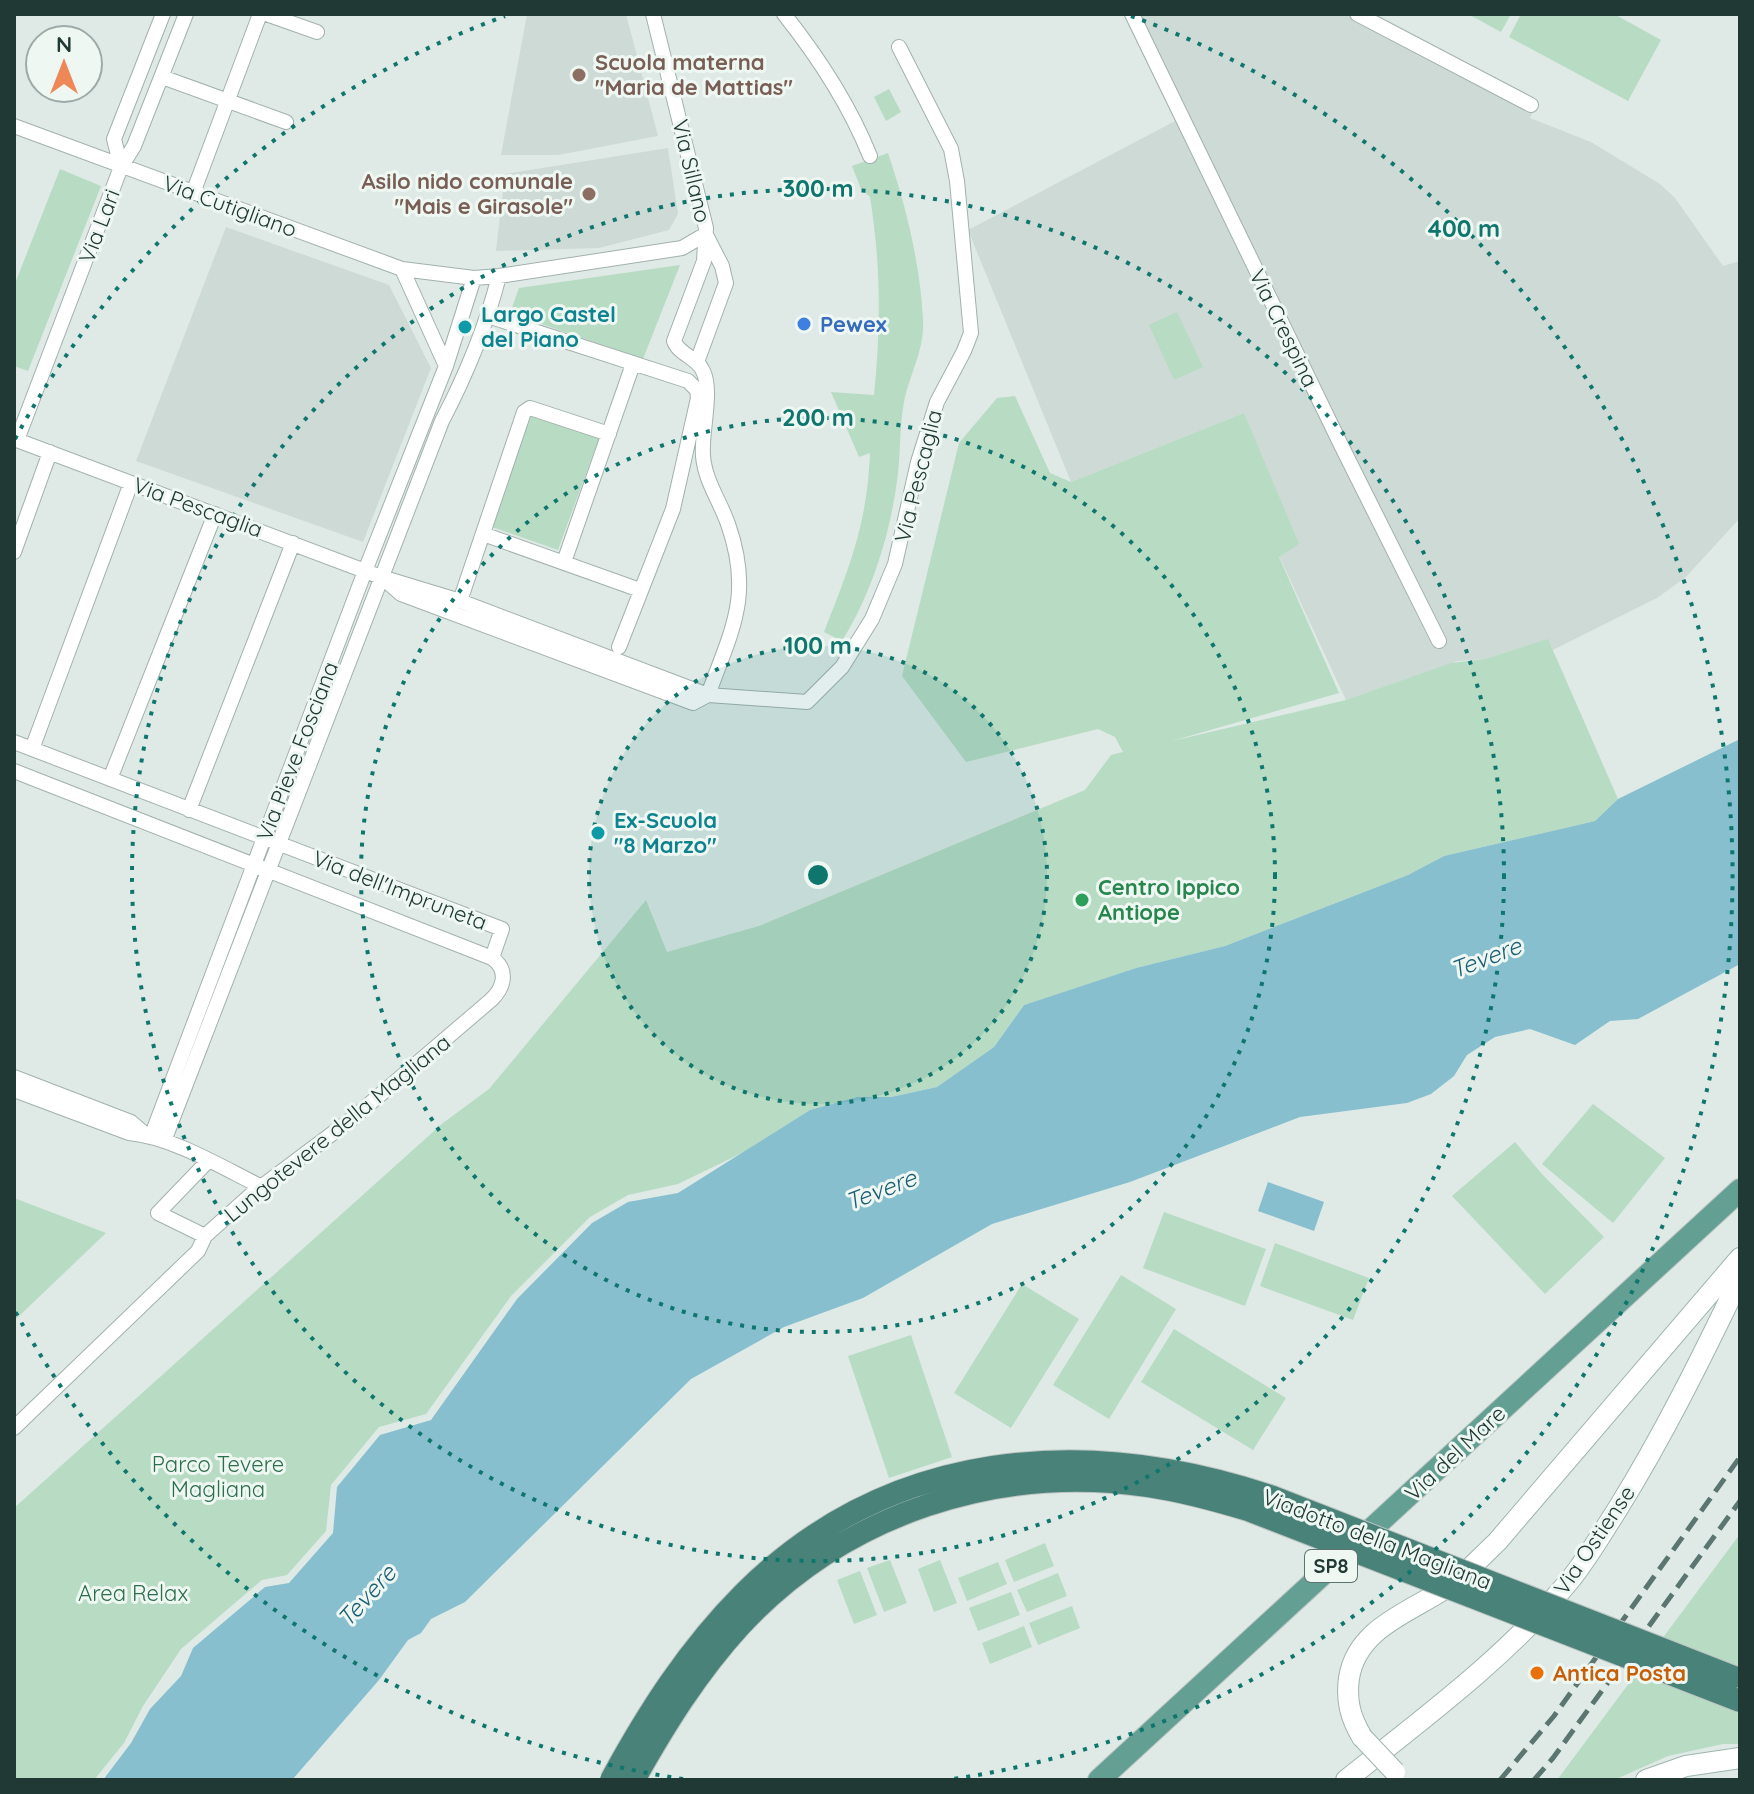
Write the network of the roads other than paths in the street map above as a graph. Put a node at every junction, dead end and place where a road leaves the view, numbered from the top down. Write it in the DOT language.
graph roads {
  1 [pos="163,14"];
  2 [pos="186,14"];
  3 [pos="260,14"];
  4 [pos="266,14"];
  5 [pos="653,14"];
  6 [pos="784,14"];
  7 [pos="1132,14"];
  8 [pos="1357,14"];
  9 [pos="317,32"];
  10 [pos="899,47"];
  11 [pos="162,77"];
  12 [pos="228,100"];
  13 [pos="1531,105"];
  14 [pos="286,122"];
  15 [pos="14,126"];
  16 [pos="870,156"];
  17 [pos="121,167"];
  18 [pos="193,193"];
  19 [pos="706,234"];
  20 [pos="402,269"];
  21 [pos="499,276"];
  22 [pos="474,278"];
  23 [pos="488,316"];
  24 [pos="697,362"];
  25 [pos="633,364"];
  26 [pos="446,366"];
  27 [pos="609,434"];
  28 [pos="15,439"];
  29 [pos="50,452"];
  30 [pos="131,483"];
  31 [pos="215,514"];
  32 [pos="483,534"];
  33 [pos="293,543"];
  34 [pos="14,552"];
  35 [pos="564,562"];
  36 [pos="365,571"];
  37 [pos="381,577"];
  38 [pos="640,590"];
  39 [pos="460,601"];
  40 [pos="1439,641"];
  41 [pos="619,647"];
  42 [pos="708,695"];
  43 [pos="14,742"];
  44 [pos="32,749"];
  45 [pos="14,771"];
  46 [pos="110,779"];
  47 [pos="189,810"];
  48 [pos="271,841"];
  49 [pos="260,869"];
  50 [pos="492,958"];
  51 [pos="14,1077"];
  52 [pos="14,1090"];
  53 [pos="154,1138"];
  54 [pos="208,1161"];
  55 [pos="262,1187"];
  56 [pos="1740,1190"];
  57 [pos="205,1236"];
  58 [pos="1740,1258"];
  59 [pos="1740,1278"];
  60 [pos="14,1428"];
  61 [pos="1734,1677"];
  62 [pos="1740,1701"];
  63 [pos="1737,1759"];
  64 [pos="1398,1776"];
  65 [pos="611,1780"];
  66 [pos="634,1780"];
  67 [pos="1099,1780"];
  68 [pos="1346,1780"];
  69 [pos="1646,1780"];
  1 -- 17 [label="street"];
  2 -- 11 [label="street, Via Lari"];
  3 -- 12 [label="street"];
  4 -- 9 [label="street"];
  5 -- 19 [label="street, Via Sillano"];
  6 -- 16 [label="street"];
  7 -- 40 [label="street, Via Crespina"];
  8 -- 13 [label="street"];
  10 -- 42 [label="street, Via Pescaglia"];
  11 -- 12 [label="street"];
  11 -- 17 [label="street, Via Lari"];
  12 -- 14 [label="street"];
  12 -- 18 [label="street"];
  15 -- 17 [label="street, Via Cutigliano"];
  17 -- 18 [label="street, Via Cutigliano"];
  17 -- 28 [label="street, Via Lari"];
  18 -- 20 [label="street, Via Cutigliano"];
  19 -- 21 [label="street"];
  19 -- 24 [label="street, Via Sillano"];
  19 -- 24 [label="street, Via Sillano"];
  20 -- 22 [label="street"];
  20 -- 26 [label="street"];
  21 -- 22 [label="street"];
  21 -- 23 [label="street"];
  22 -- 26 [label="street"];
  23 -- 25 [label="street"];
  23 -- 37 [label="street, Via Pieve Fosciana"];
  24 -- 42 [label="street"];
  25 -- 27 [label="street"];
  25 -- 38 [label="street"];
  26 -- 36 [label="street, Via Pieve Fosciana"];
  27 -- 32 [label="street"];
  27 -- 35 [label="street"];
  28 -- 29 [label="street, Via Pescaglia"];
  29 -- 30 [label="street, Via Pescaglia"];
  29 -- 34 [label="street"];
  30 -- 31 [label="street, Via Pescaglia"];
  30 -- 44 [label="street"];
  31 -- 33 [label="street, Via Pescaglia"];
  31 -- 46 [label="street"];
  32 -- 35 [label="street"];
  32 -- 39 [label="street"];
  33 -- 36 [label="street, Via Pescaglia"];
  33 -- 47 [label="street"];
  35 -- 38 [label="street"];
  36 -- 37 [label="street, Via Pescaglia"];
  36 -- 48 [label="street, Via Pieve Fosciana"];
  37 -- 39 [label="street, Via Pescaglia"];
  37 -- 42 [label="street, Via Pescaglia"];
  37 -- 48 [label="street, Via Pieve Fosciana"];
  38 -- 41 [label="street"];
  39 -- 42 [label="street, Via Pescaglia"];
  43 -- 44 [label="street, Via dell'Impruneta"];
  44 -- 46 [label="street, Via dell'Impruneta"];
  45 -- 49 [label="street, Via dell'Impruneta"];
  46 -- 47 [label="street, Via dell'Impruneta"];
  47 -- 48 [label="street, Via dell'Impruneta"];
  48 -- 49 [label="street, Via Pieve Fosciana"];
  48 -- 50 [label="street, Via dell'Impruneta"];
  49 -- 50 [label="street, Via dell'Impruneta"];
  49 -- 53 [label="street, Via Pieve Fosciana"];
  50 -- 55 [label="street, Lungotevere della Magliana"];
  51 -- 53 [label="street"];
  52 -- 53 [label="street"];
  53 -- 54 [label="street"];
  54 -- 55 [label="street"];
  54 -- 57 [label="street"];
  55 -- 57 [label="street, Lungotevere della Magliana"];
  56 -- 67 [label="main road, Via del Mare / SP8"];
  57 -- 60 [label="street, Lungotevere della Magliana"];
  58 -- 64 [label="main road, bridge"];
  59 -- 68 [label="main road, Via Ostiense"];
  61 -- 65 [label="highway, Viadotto della Magliana, bridge"];
  62 -- 66 [label="highway, Viadotto della Magliana, bridge"];
  63 -- 69 [label="main road"];
}
